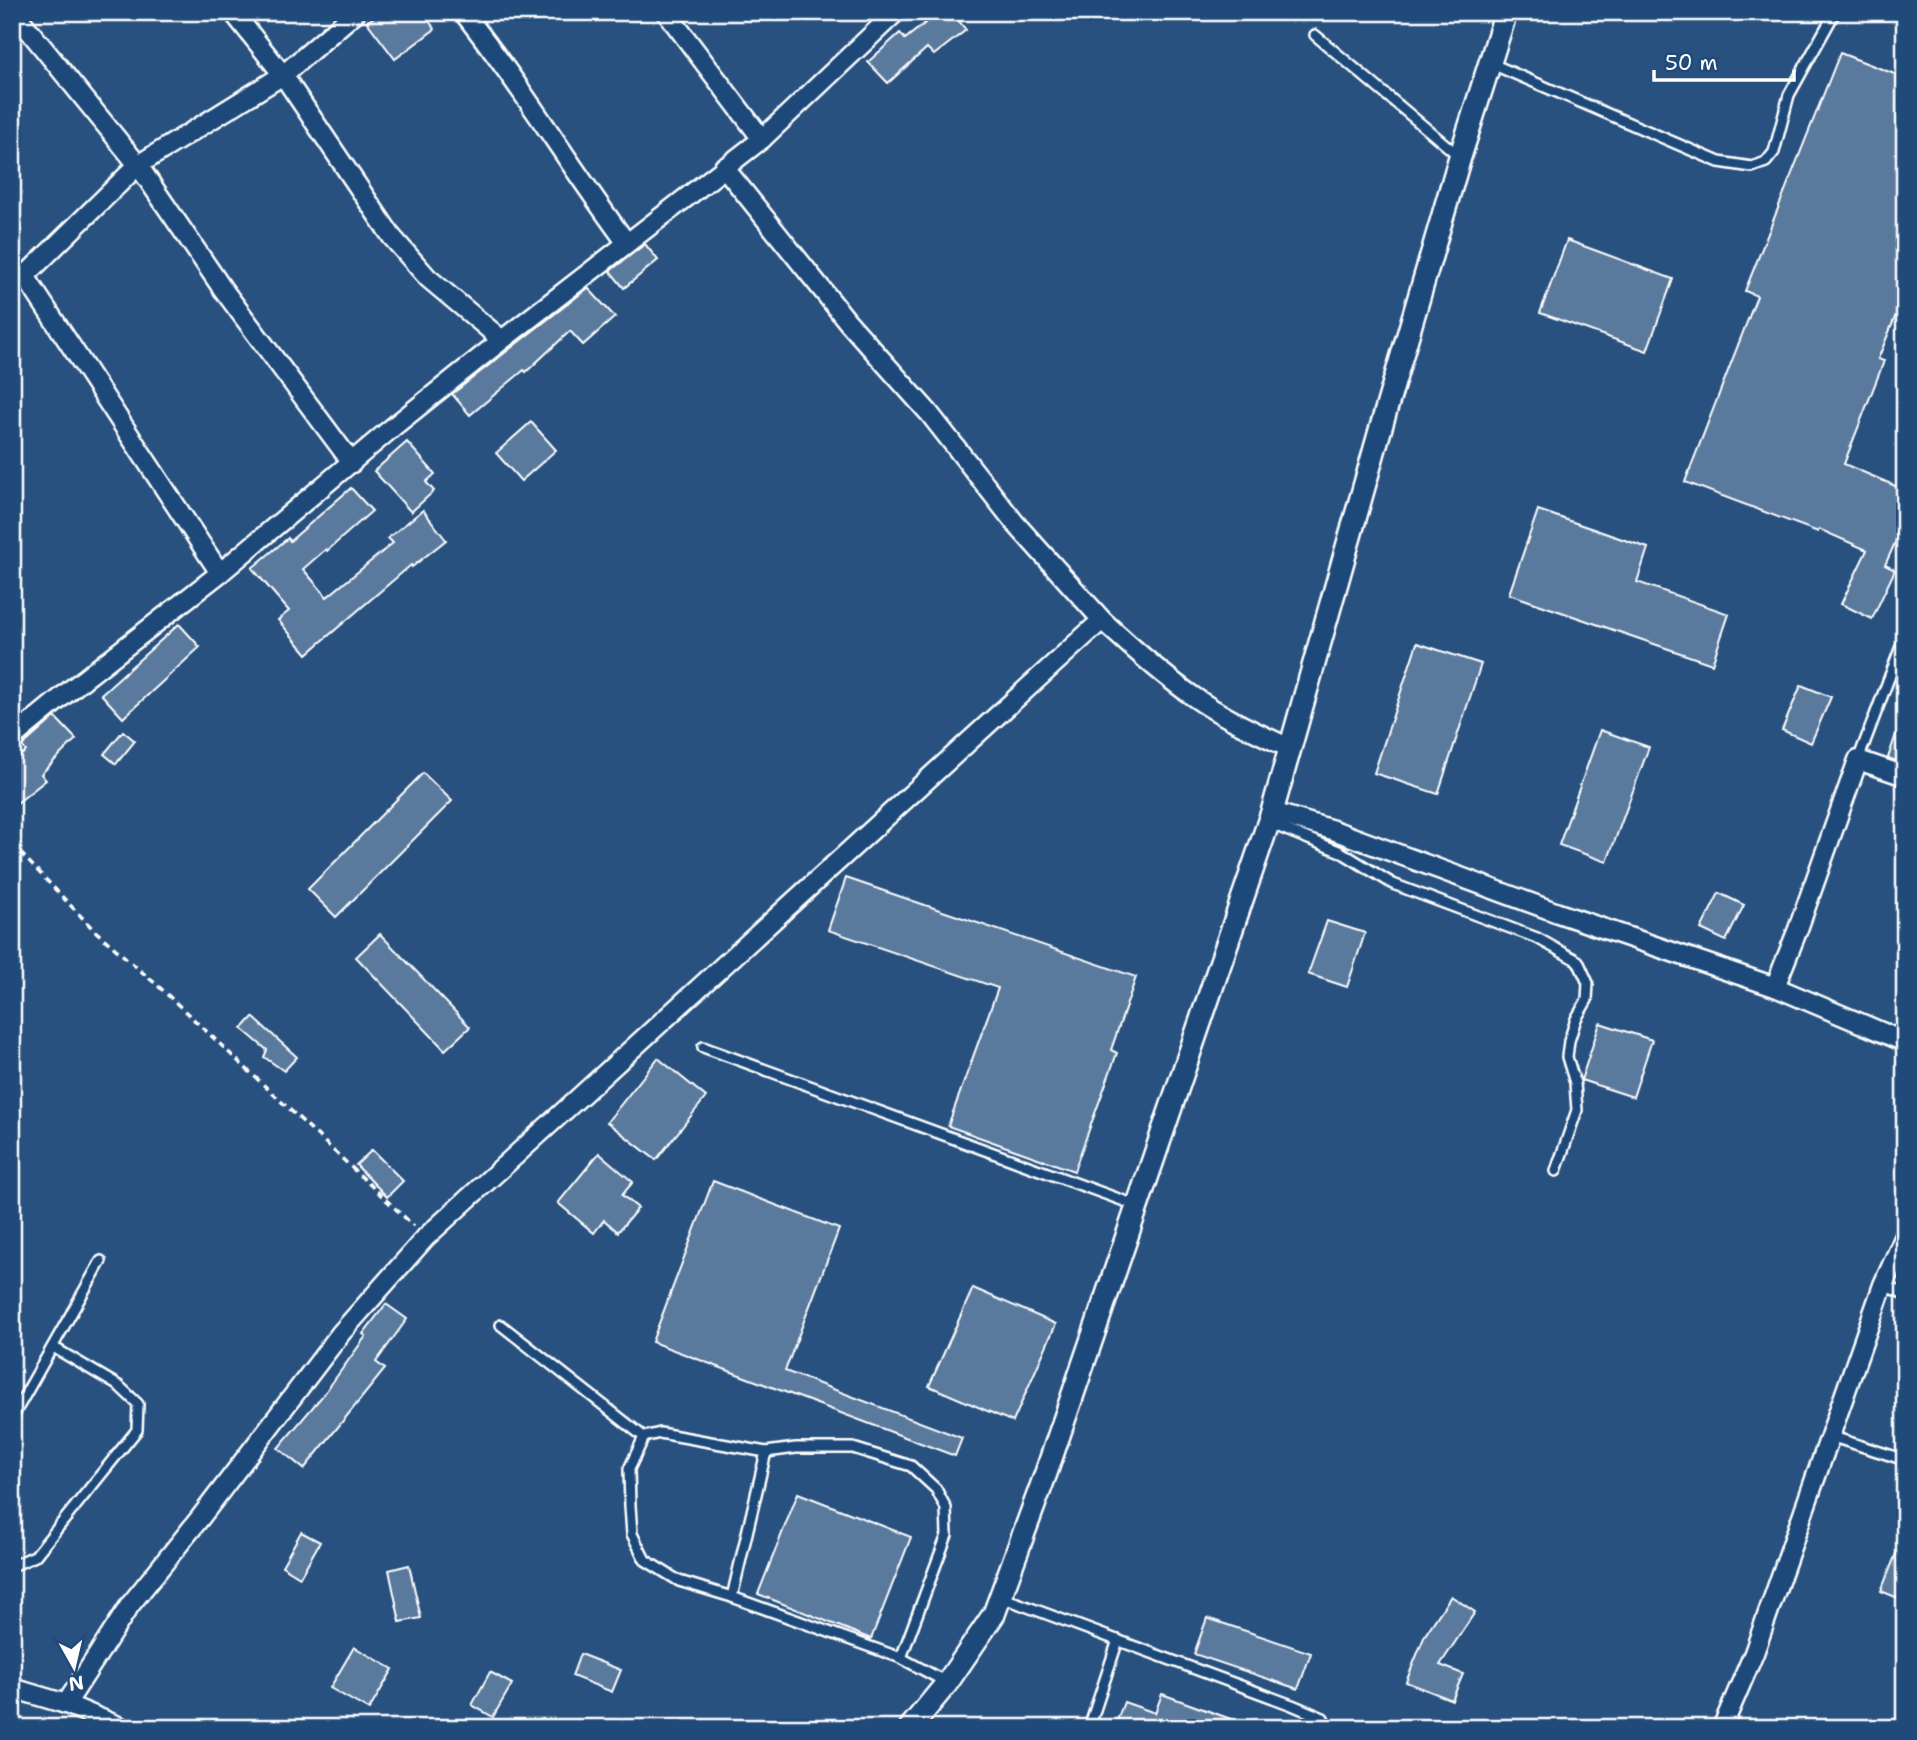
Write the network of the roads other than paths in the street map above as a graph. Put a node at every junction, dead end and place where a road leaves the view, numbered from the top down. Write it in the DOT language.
graph roads {
  1 [pos="14,12"];
  2 [pos="233,12"];
  3 [pos="356,12"];
  4 [pos="463,12"];
  5 [pos="666,12"];
  6 [pos="1506,12"];
  7 [pos="1835,12"];
  8 [pos="891,14"];
  9 [pos="1315,34"];
  10 [pos="1490,63"];
  11 [pos="283,75"];
  12 [pos="762,139"];
  13 [pos="1460,157"];
  14 [pos="138,165"];
  15 [pos="724,167"];
  16 [pos="626,242"];
  17 [pos="19,278"];
  18 [pos="502,340"];
  19 [pos="352,463"];
  20 [pos="220,573"];
  21 [pos="1102,620"];
  22 [pos="1905,636"];
  23 [pos="12,738"];
  24 [pos="1291,749"];
  25 [pos="1858,760"];
  26 [pos="1905,776"];
  27 [pos="1270,817"];
  28 [pos="1775,987"];
  29 [pos="1905,1042"];
  30 [pos="703,1047"];
  31 [pos="1556,1171"];
  32 [pos="1138,1206"];
  33 [pos="1905,1236"];
  34 [pos="101,1261"];
  35 [pos="1883,1285"];
  36 [pos="1905,1294"];
  37 [pos="502,1325"];
  38 [pos="53,1347"];
  39 [pos="12,1418"];
  40 [pos="1830,1436"];
  41 [pos="644,1437"];
  42 [pos="766,1452"];
  43 [pos="1905,1460"];
  44 [pos="12,1566"];
  45 [pos="732,1597"];
  46 [pos="1001,1597"];
  47 [pos="1118,1640"];
  48 [pos="901,1658"];
  49 [pos="947,1683"];
  50 [pos="12,1688"];
  51 [pos="66,1704"];
  52 [pos="123,1728"];
  53 [pos="910,1728"];
  54 [pos="1089,1728"];
  55 [pos="1328,1728"];
  56 [pos="1723,1728"];
  1 -- 14 [label="street"];
  2 -- 11 [label="street"];
  3 -- 11 [label="street"];
  4 -- 16 [label="street"];
  5 -- 12 [label="street"];
  6 -- 10 [label="street"];
  7 -- 10 [label="lane"];
  8 -- 12 [label="street"];
  9 -- 13 [label="lane"];
  10 -- 13 [label="street"];
  11 -- 14 [label="street"];
  11 -- 18 [label="street"];
  12 -- 15 [label="street"];
  13 -- 24 [label="street"];
  14 -- 17 [label="street"];
  14 -- 19 [label="street"];
  15 -- 16 [label="street"];
  15 -- 21 [label="street"];
  16 -- 18 [label="street"];
  17 -- 20 [label="street"];
  18 -- 19 [label="street"];
  19 -- 20 [label="street"];
  20 -- 23 [label="street"];
  21 -- 24 [label="street"];
  21 -- 51 [label="street"];
  22 -- 25 [label="lane"];
  24 -- 27 [label="street"];
  25 -- 26 [label="street"];
  25 -- 28 [label="street"];
  27 -- 28 [label="street"];
  27 -- 31 [label="lane"];
  27 -- 32 [label="street"];
  28 -- 29 [label="street"];
  30 -- 32 [label="lane"];
  32 -- 46 [label="street"];
  33 -- 35 [label="street"];
  34 -- 38 [label="lane"];
  35 -- 36 [label="lane"];
  35 -- 40 [label="street"];
  37 -- 41 [label="lane"];
  38 -- 39 [label="lane"];
  38 -- 44 [label="lane"];
  40 -- 43 [label="lane"];
  40 -- 56 [label="street"];
  41 -- 42 [label="lane"];
  41 -- 45 [label="lane"];
  42 -- 45 [label="lane"];
  42 -- 48 [label="lane"];
  45 -- 48 [label="lane"];
  46 -- 47 [label="lane"];
  46 -- 49 [label="street"];
  47 -- 54 [label="lane"];
  47 -- 55 [label="lane"];
  48 -- 49 [label="lane"];
  49 -- 53 [label="street"];
  50 -- 51 [label="street"];
  51 -- 52 [label="street"];
}
